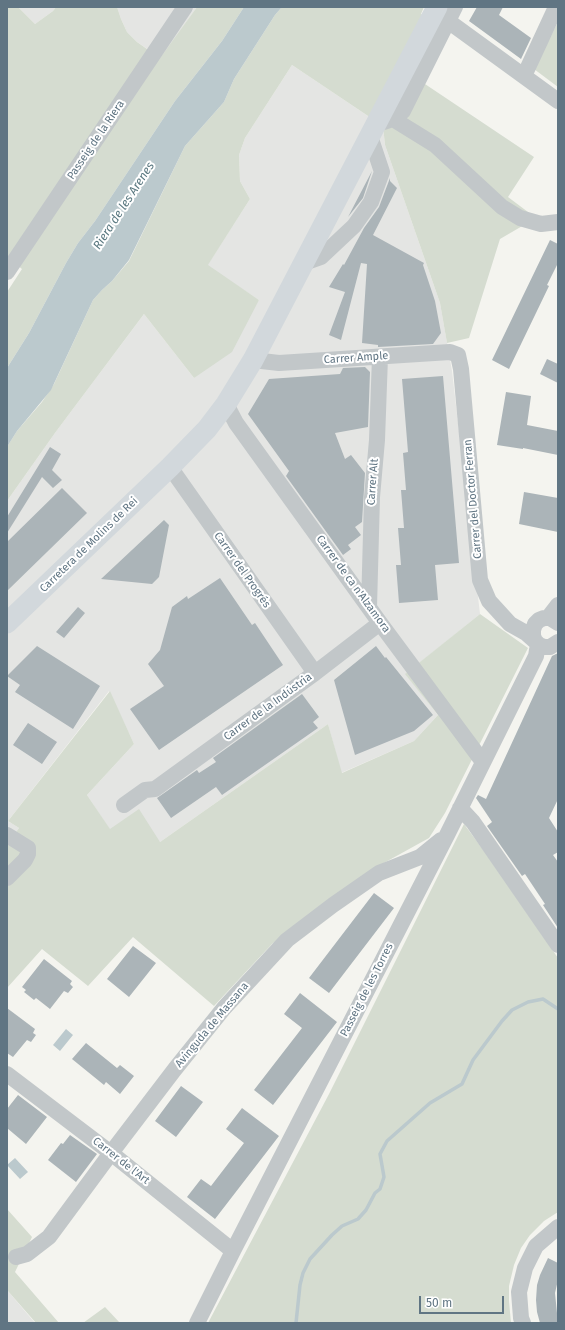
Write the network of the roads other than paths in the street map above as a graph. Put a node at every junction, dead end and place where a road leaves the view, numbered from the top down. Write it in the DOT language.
graph roads {
  1 [pos="185,7"];
  2 [pos="556,7"];
  3 [pos="447,12"];
  4 [pos="524,76"];
  5 [pos="558,101"];
  6 [pos="380,127"];
  7 [pos="558,222"];
  8 [pos="304,263"];
  9 [pos="7,272"];
  10 [pos="458,355"];
  11 [pos="380,357"];
  12 [pos="253,360"];
  13 [pos="226,404"];
  14 [pos="170,467"];
  15 [pos="558,605"];
  16 [pos="369,607"];
  17 [pos="547,622"];
  18 [pos="7,623"];
  19 [pos="380,623"];
  20 [pos="518,628"];
  21 [pos="543,646"];
  22 [pos="315,674"];
  23 [pos="483,762"];
  24 [pos="124,805"];
  25 [pos="460,808"];
  26 [pos="7,835"];
  27 [pos="447,835"];
  28 [pos="7,878"];
  29 [pos="558,946"];
  30 [pos="7,1074"];
  31 [pos="111,1153"];
  32 [pos="558,1227"];
  33 [pos="233,1251"];
  34 [pos="16,1257"];
  35 [pos="197,1323"];
  36 [pos="523,1323"];
  1 -- 9 [label="street, Passeig de la Riera"];
  2 -- 4 [label="street"];
  3 -- 4 [label="street"];
  3 -- 6 [label="main road"];
  4 -- 5 [label="street"];
  6 -- 7 [label="street"];
  6 -- 8 [label="main road, Carretera de Molins de Rei"];
  6 -- 8 [label="street"];
  8 -- 12 [label="main road, Carretera de Molins de Rei"];
  10 -- 11 [label="street, Carrer Ample"];
  10 -- 20 [label="street, Carrer del Doctor Ferran"];
  11 -- 12 [label="street, Carrer Ample"];
  11 -- 16 [label="street, Carrer Alt"];
  12 -- 13 [label="main road, Carretera de Molins de Rei"];
  13 -- 14 [label="main road, Carretera de Molins de Rei"];
  13 -- 16 [label="street, Carrer de ca n'Alzamora"];
  14 -- 18 [label="main road, Carretera de Molins de Rei"];
  14 -- 22 [label="street, Carrer del Progrés"];
  15 -- 17 [label="street"];
  16 -- 19 [label="street, Carrer de ca n'Alzamora"];
  17 -- 20 [label="street"];
  17 -- 21 [label="street"];
  19 -- 22 [label="street, Carrer de la Indústria"];
  19 -- 23 [label="street, Carrer de ca n'Alzamora"];
  20 -- 21 [label="street, Carrer del Doctor Ferran"];
  21 -- 23 [label="street, Passeig de les Torres"];
  22 -- 24 [label="street, Carrer de la Indústria"];
  23 -- 25 [label="street, Passeig de les Torres"];
  25 -- 27 [label="street, Passeig de les Torres"];
  25 -- 29 [label="street"];
  26 -- 28 [label="street"];
  27 -- 31 [label="street, Avinguda de Massana"];
  27 -- 33 [label="street, Passeig de les Torres"];
  30 -- 31 [label="street, Carrer de l'Art"];
  31 -- 33 [label="street, Carrer de l'Art"];
  31 -- 34 [label="street, Avinguda de Massana"];
  32 -- 36 [label="street"];
  33 -- 35 [label="street, Passeig de les Torres"];
}
